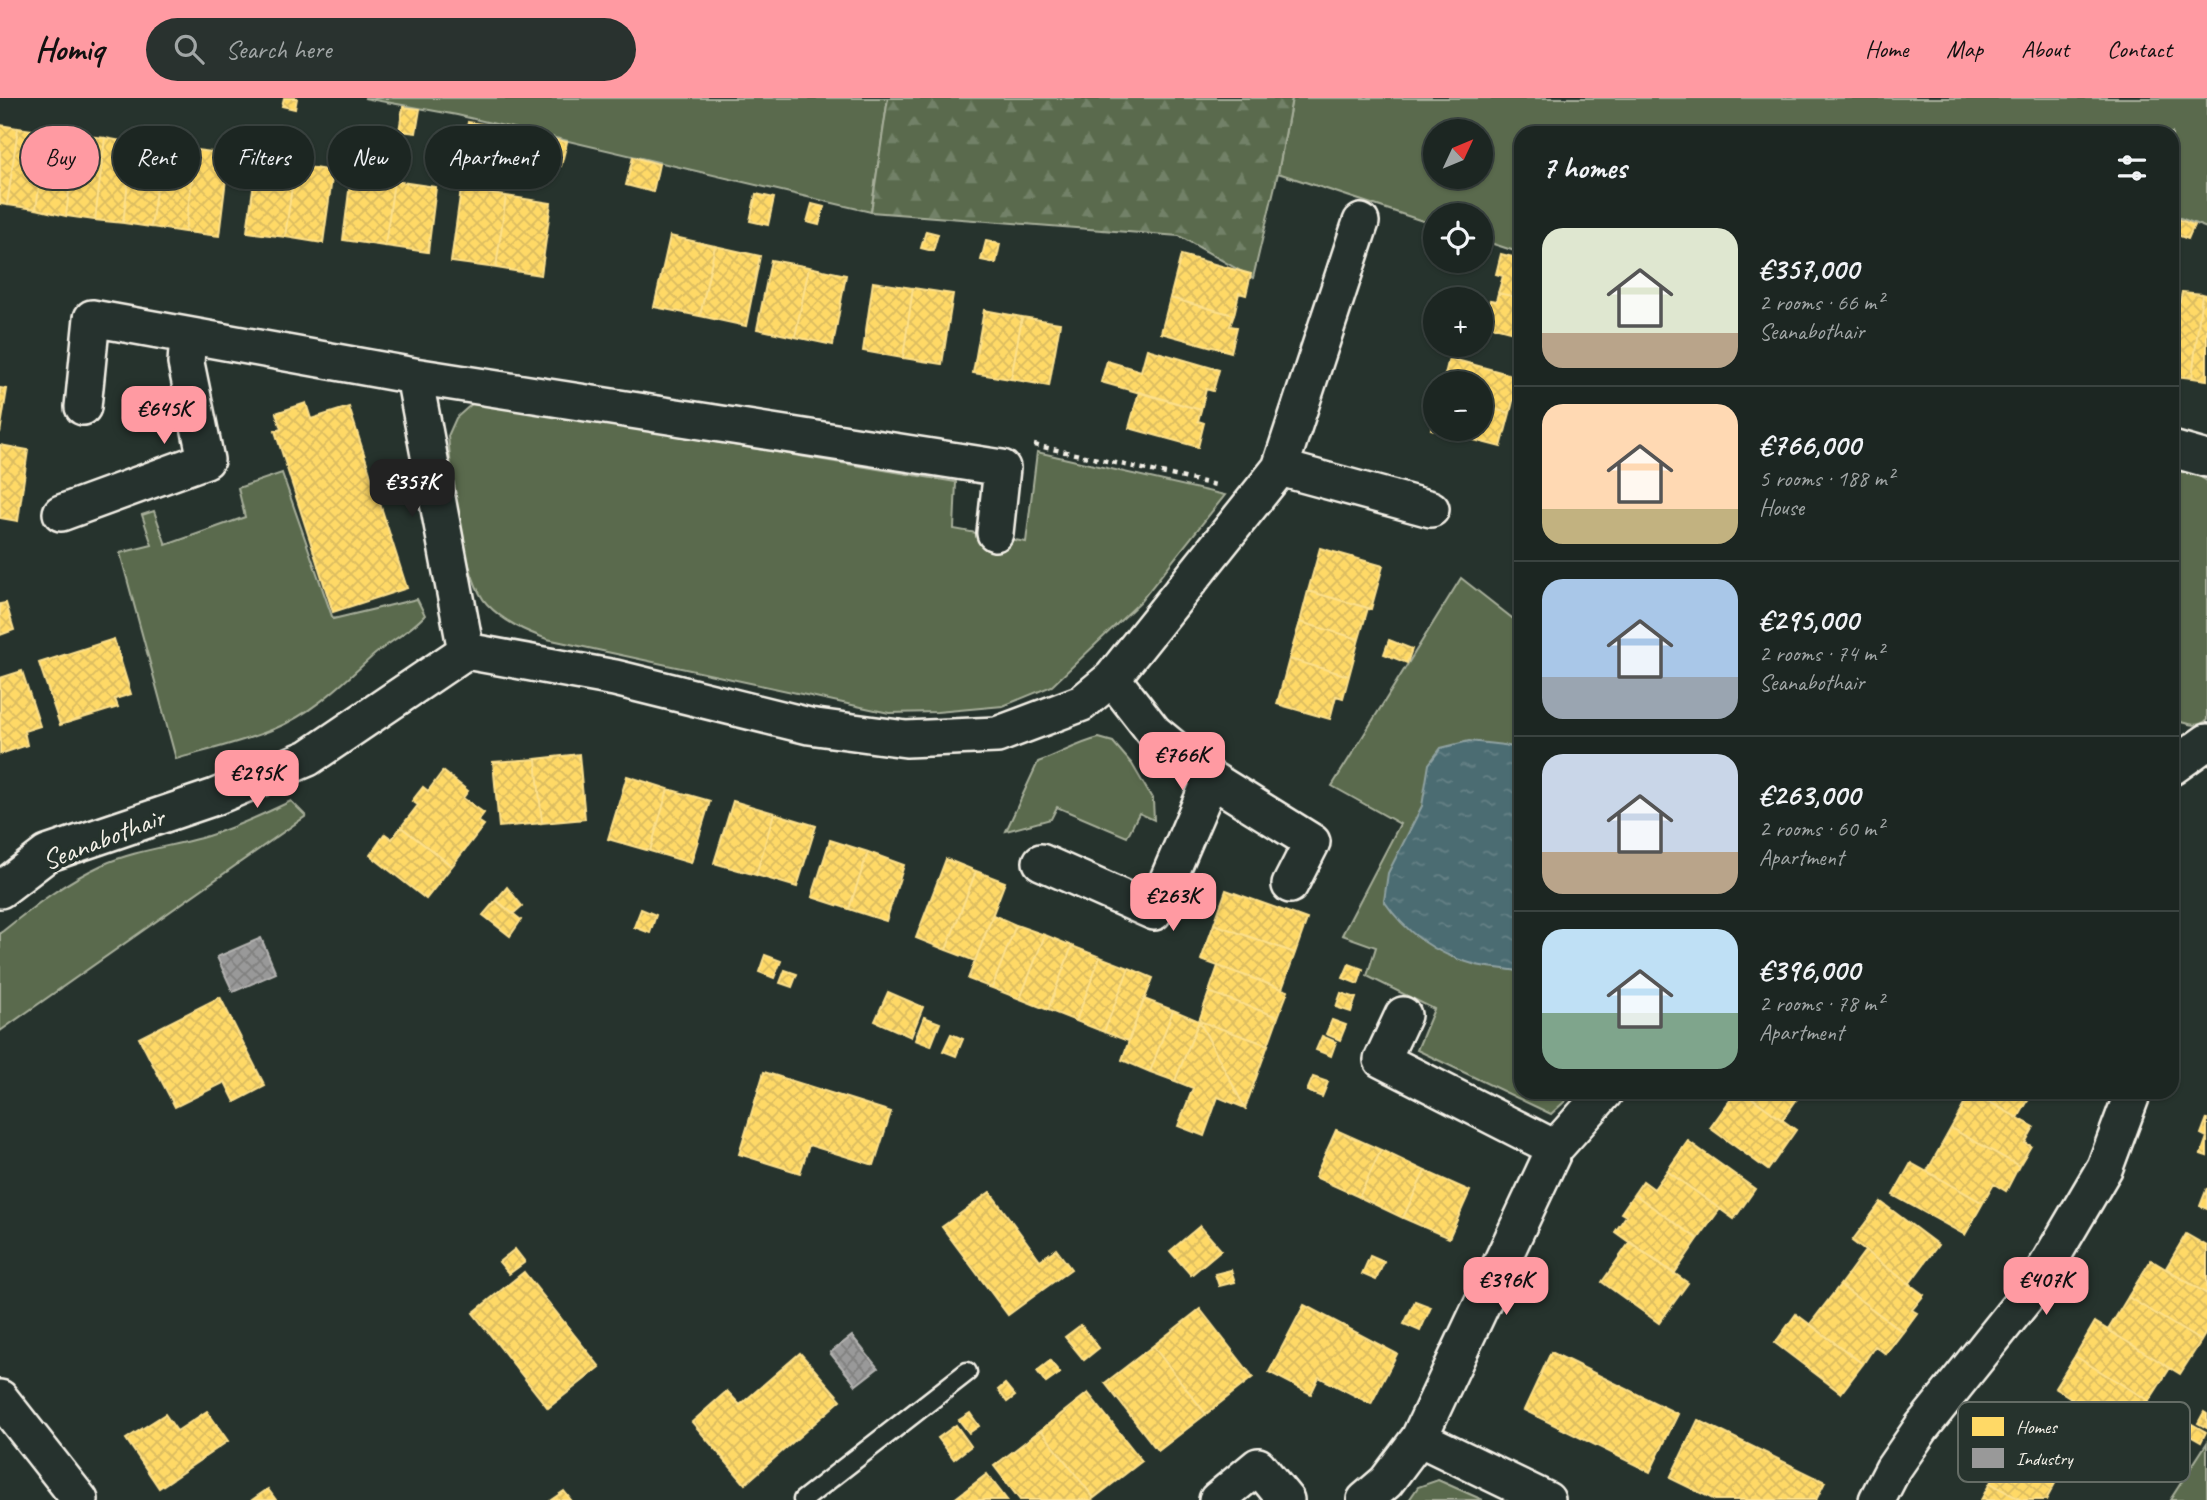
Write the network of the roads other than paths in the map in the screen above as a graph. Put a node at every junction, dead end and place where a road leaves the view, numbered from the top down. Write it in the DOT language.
graph roads {
  1 [pos="1361,222"];
  2 [pos="188,336"];
  3 [pos="414,376"];
  4 [pos="83,407"];
  5 [pos="2179,451"];
  6 [pos="2207,459"];
  7 [pos="1269,482"];
  8 [pos="1431,509"];
  9 [pos="61,513"];
  10 [pos="995,533"];
  11 [pos="466,651"];
  12 [pos="1112,678"];
  13 [pos="2207,742"];
  14 [pos="2179,762"];
  15 [pos="1211,779"];
  16 [pos="1041,862"];
  17 [pos="1290,885"];
  18 [pos="0,890"];
  19 [pos="1403,1015"];
  20 [pos="1599,1099"];
  21 [pos="2130,1099"];
  22 [pos="1555,1148"];
  23 [pos="967,1372"];
  24 [pos="0,1398"];
  25 [pos="1419,1438"];
  26 [pos="80,1500"];
  27 [pos="803,1500"];
  28 [pos="1217,1500"];
  29 [pos="1286,1500"];
  30 [pos="1365,1500"];
  31 [pos="1546,1500"];
  32 [pos="1877,1500"];
  1 -- 7 [label="street"];
  2 -- 3 [label="street"];
  2 -- 4 [label="street"];
  2 -- 9 [label="street"];
  3 -- 10 [label="street"];
  3 -- 11 [label="street"];
  5 -- 6 [label="street"];
  7 -- 8 [label="street"];
  7 -- 12 [label="street"];
  11 -- 12 [label="street"];
  11 -- 18 [label="street, Seanabothair"];
  12 -- 15 [label="street"];
  13 -- 14 [label="street"];
  15 -- 16 [label="street"];
  15 -- 17 [label="street"];
  19 -- 22 [label="street"];
  20 -- 22 [label="street"];
  21 -- 32 [label="street"];
  22 -- 25 [label="street"];
  23 -- 27 [label="lane"];
  24 -- 26 [label="street"];
  25 -- 30 [label="street"];
  25 -- 31 [label="street"];
  28 -- 29 [label="street"];
}
